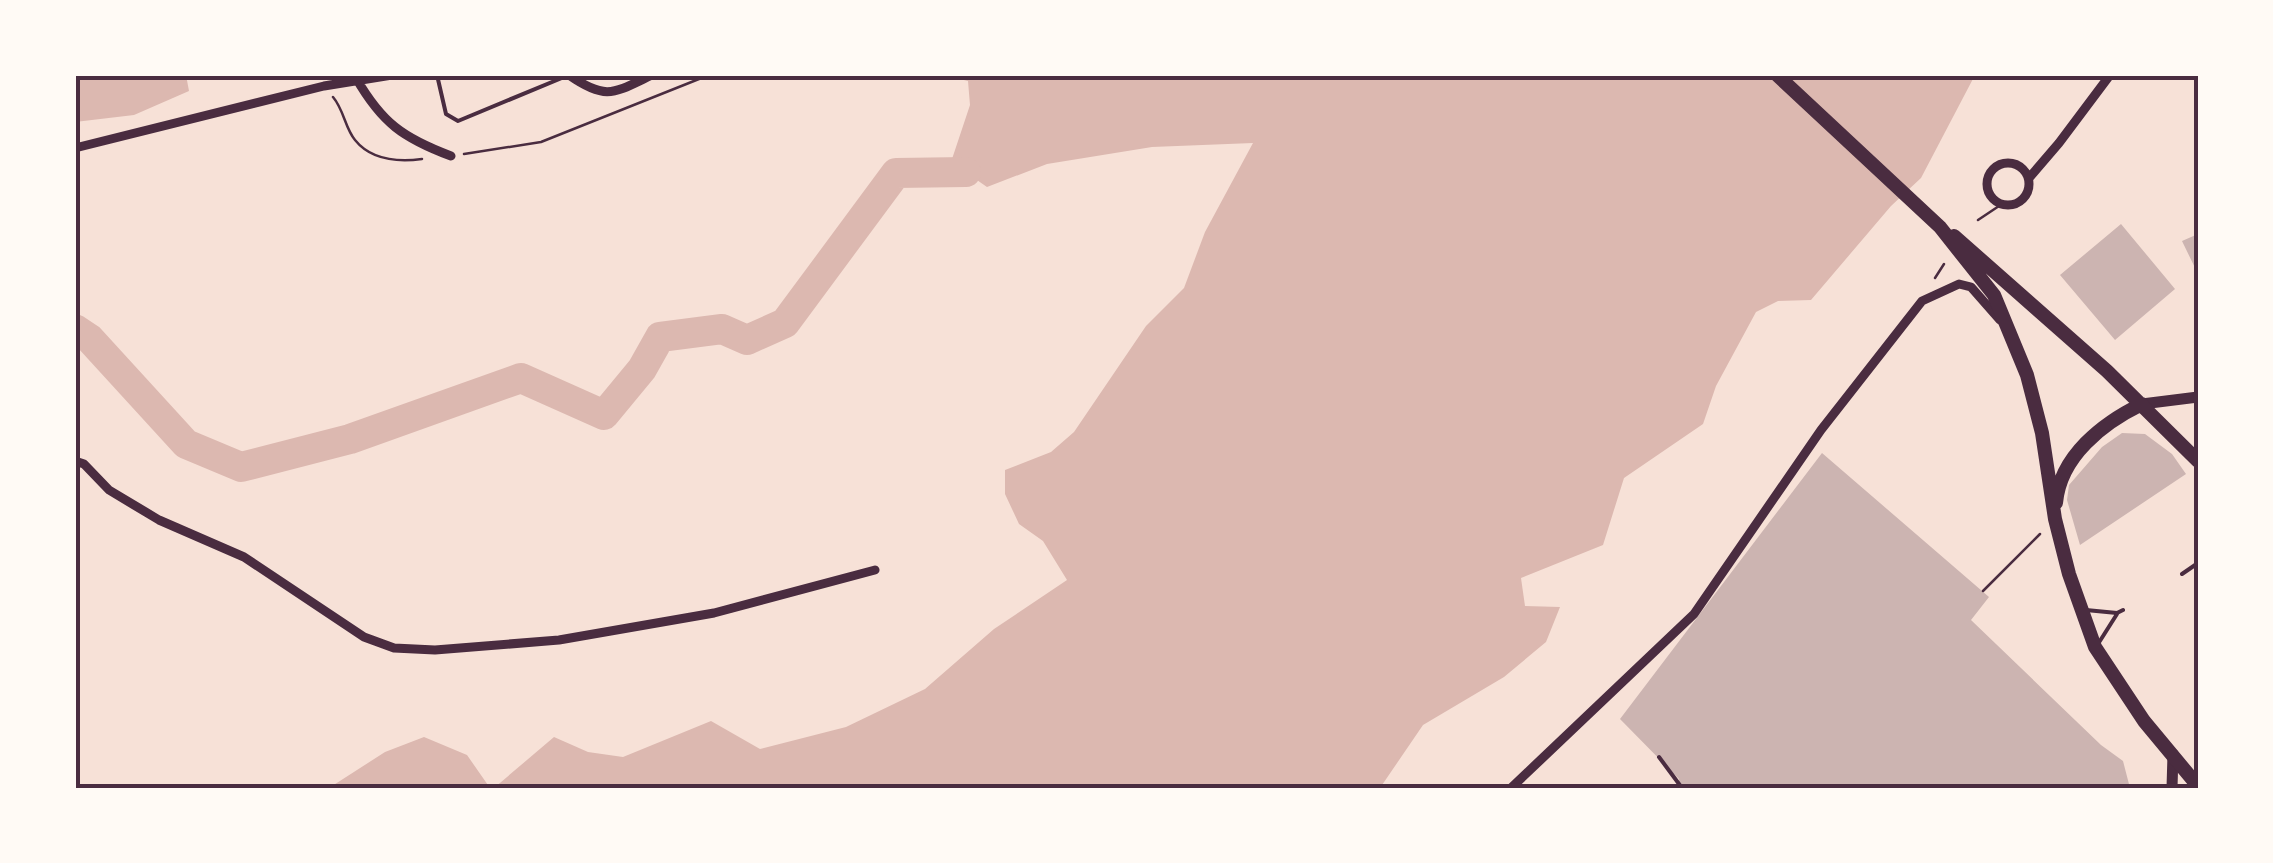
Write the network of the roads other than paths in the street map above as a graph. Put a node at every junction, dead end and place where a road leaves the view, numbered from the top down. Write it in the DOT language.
graph roads {
  1 [pos="392,75"];
  2 [pos="438,75"];
  3 [pos="569,75"];
  4 [pos="652,75"];
  5 [pos="1776,75"];
  6 [pos="2110,75"];
  7 [pos="356,78"];
  8 [pos="75,148"];
  9 [pos="451,156"];
  10 [pos="2028,178"];
  11 [pos="1940,227"];
  12 [pos="2014,339"];
  13 [pos="2198,397"];
  14 [pos="2142,404"];
  15 [pos="75,460"];
  16 [pos="2198,461"];
  17 [pos="2055,519"];
  18 [pos="2198,563"];
  19 [pos="875,570"];
  20 [pos="2182,574"];
  21 [pos="2081,610"];
  22 [pos="2095,647"];
  23 [pos="2173,754"];
  24 [pos="1659,757"];
  25 [pos="2198,786"];
  26 [pos="1511,788"];
  27 [pos="1682,788"];
  28 [pos="2172,788"];
  1 -- 7 [label="street"];
  2 -- 3 [label="lane"];
  3 -- 4 [label="street"];
  5 -- 11 [label="main road"];
  6 -- 10 [label="street"];
  7 -- 8 [label="street"];
  7 -- 9 [label="street"];
  10 -- 10 [label="street"];
  11 -- 12 [label="main road"];
  11 -- 14 [label="main road"];
  12 -- 17 [label="main road"];
  12 -- 26 [label="street"];
  13 -- 14 [label="street"];
  14 -- 16 [label="main road"];
  14 -- 17 [label="main road"];
  15 -- 19 [label="street"];
  17 -- 21 [label="main road"];
  18 -- 20 [label="lane"];
  21 -- 22 [label="main road"];
  21 -- 22 [label="lane"];
  22 -- 23 [label="main road"];
  23 -- 25 [label="main road"];
  23 -- 28 [label="street"];
  24 -- 27 [label="lane"];
}
